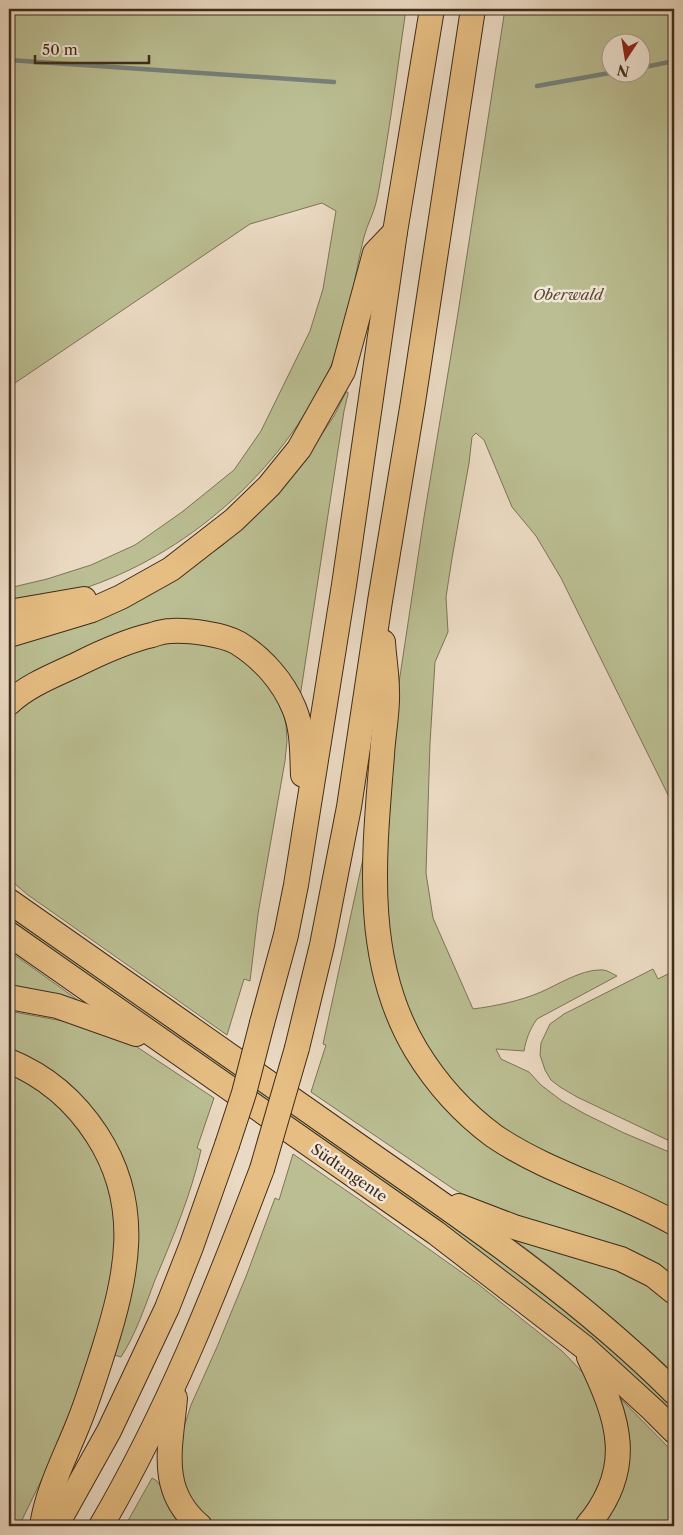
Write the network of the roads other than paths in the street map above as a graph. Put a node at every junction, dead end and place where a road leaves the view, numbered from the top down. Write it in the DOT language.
graph roads {
  1 [pos="432,9"];
  2 [pos="473,9"];
  3 [pos="395,232"];
  4 [pos="140,586"];
  5 [pos="380,601"];
  6 [pos="9,612"];
  7 [pos="9,635"];
  8 [pos="9,703"];
  9 [pos="304,832"];
  10 [pos="10,901"];
  11 [pos="9,934"];
  12 [pos="9,997"];
  13 [pos="166,1045"];
  14 [pos="9,1061"];
  15 [pos="429,1194"];
  16 [pos="674,1223"];
  17 [pos="674,1292"];
  18 [pos="584,1347"];
  19 [pos="177,1382"];
  20 [pos="674,1392"];
  21 [pos="674,1431"];
  22 [pos="42,1526"];
  23 [pos="56,1526"];
  24 [pos="101,1526"];
  25 [pos="200,1526"];
  26 [pos="587,1526"];
  1 -- 3 [label="highway"];
  2 -- 5 [label="highway"];
  3 -- 4 [label="highway"];
  3 -- 9 [label="highway"];
  4 -- 6 [label="highway"];
  4 -- 7 [label="highway"];
  5 -- 16 [label="highway"];
  5 -- 19 [label="highway, bridge"];
  8 -- 9 [label="highway"];
  9 -- 23 [label="highway, bridge"];
  10 -- 15 [label="highway, Südtangente"];
  11 -- 13 [label="highway, Südtangente"];
  12 -- 13 [label="highway"];
  13 -- 18 [label="highway, Südtangente"];
  14 -- 22 [label="highway"];
  15 -- 17 [label="highway"];
  15 -- 20 [label="highway, Südtangente"];
  18 -- 21 [label="highway, Südtangente"];
  18 -- 26 [label="highway"];
  19 -- 24 [label="highway"];
  19 -- 25 [label="highway"];
}
